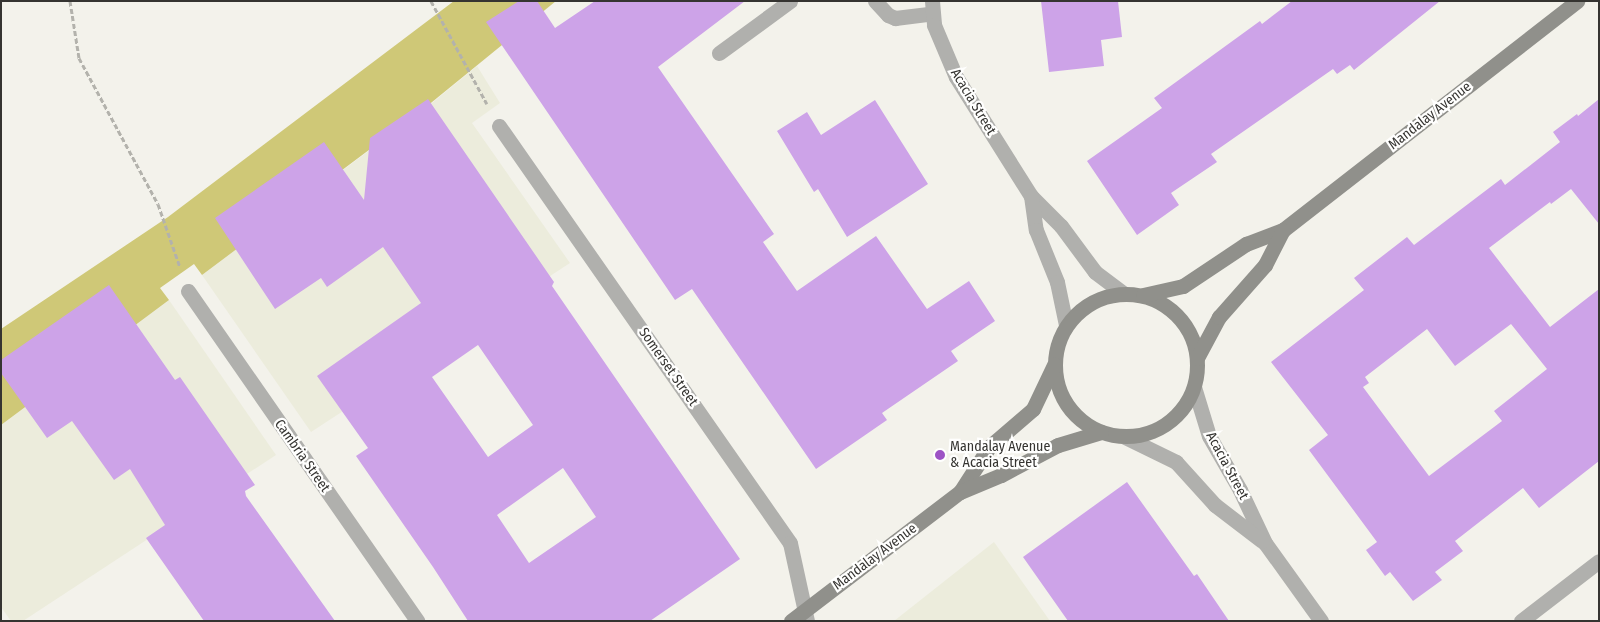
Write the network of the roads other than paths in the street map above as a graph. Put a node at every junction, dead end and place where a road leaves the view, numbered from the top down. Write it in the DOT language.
graph roads {
  1 [pos="790,1"];
  2 [pos="875,1"];
  3 [pos="1577,1"];
  4 [pos="932,7"];
  5 [pos="719,53"];
  6 [pos="500,126"];
  7 [pos="1031,196"];
  8 [pos="1283,230"];
  9 [pos="188,291"];
  10 [pos="1123,293"];
  11 [pos="1143,295"];
  12 [pos="1066,325"];
  13 [pos="1197,358"];
  14 [pos="1054,365"];
  15 [pos="1194,387"];
  16 [pos="1101,432"];
  17 [pos="1125,437"];
  18 [pos="960,492"];
  19 [pos="1265,543"];
  20 [pos="1599,561"];
  21 [pos="806,616"];
  22 [pos="417,621"];
  23 [pos="791,621"];
  24 [pos="1321,621"];
  25 [pos="1521,621"];
  1 -- 5 [label="street"];
  2 -- 4 [label="street"];
  3 -- 8 [label="street, Mandalay Avenue"];
  4 -- 7 [label="street, Acacia Street"];
  6 -- 21 [label="street, Somerset Street"];
  7 -- 10 [label="street, Acacia Street"];
  7 -- 12 [label="street, Acacia Street"];
  8 -- 11 [label="street, Mandalay Avenue"];
  8 -- 13 [label="street, Mandalay Avenue"];
  9 -- 22 [label="street, Cambria Street"];
  10 -- 11 [label="street"];
  10 -- 12 [label="street"];
  11 -- 13 [label="street"];
  12 -- 14 [label="street"];
  13 -- 15 [label="street"];
  14 -- 16 [label="street"];
  14 -- 18 [label="street, Mandalay Avenue"];
  15 -- 17 [label="street"];
  15 -- 19 [label="street, Acacia Street"];
  16 -- 17 [label="street"];
  16 -- 18 [label="street, Mandalay Avenue"];
  17 -- 19 [label="street, Acacia Street"];
  18 -- 21 [label="street, Mandalay Avenue"];
  19 -- 24 [label="street, Acacia Street"];
  20 -- 25 [label="street"];
  21 -- 23 [label="street, Mandalay Avenue"];
}
